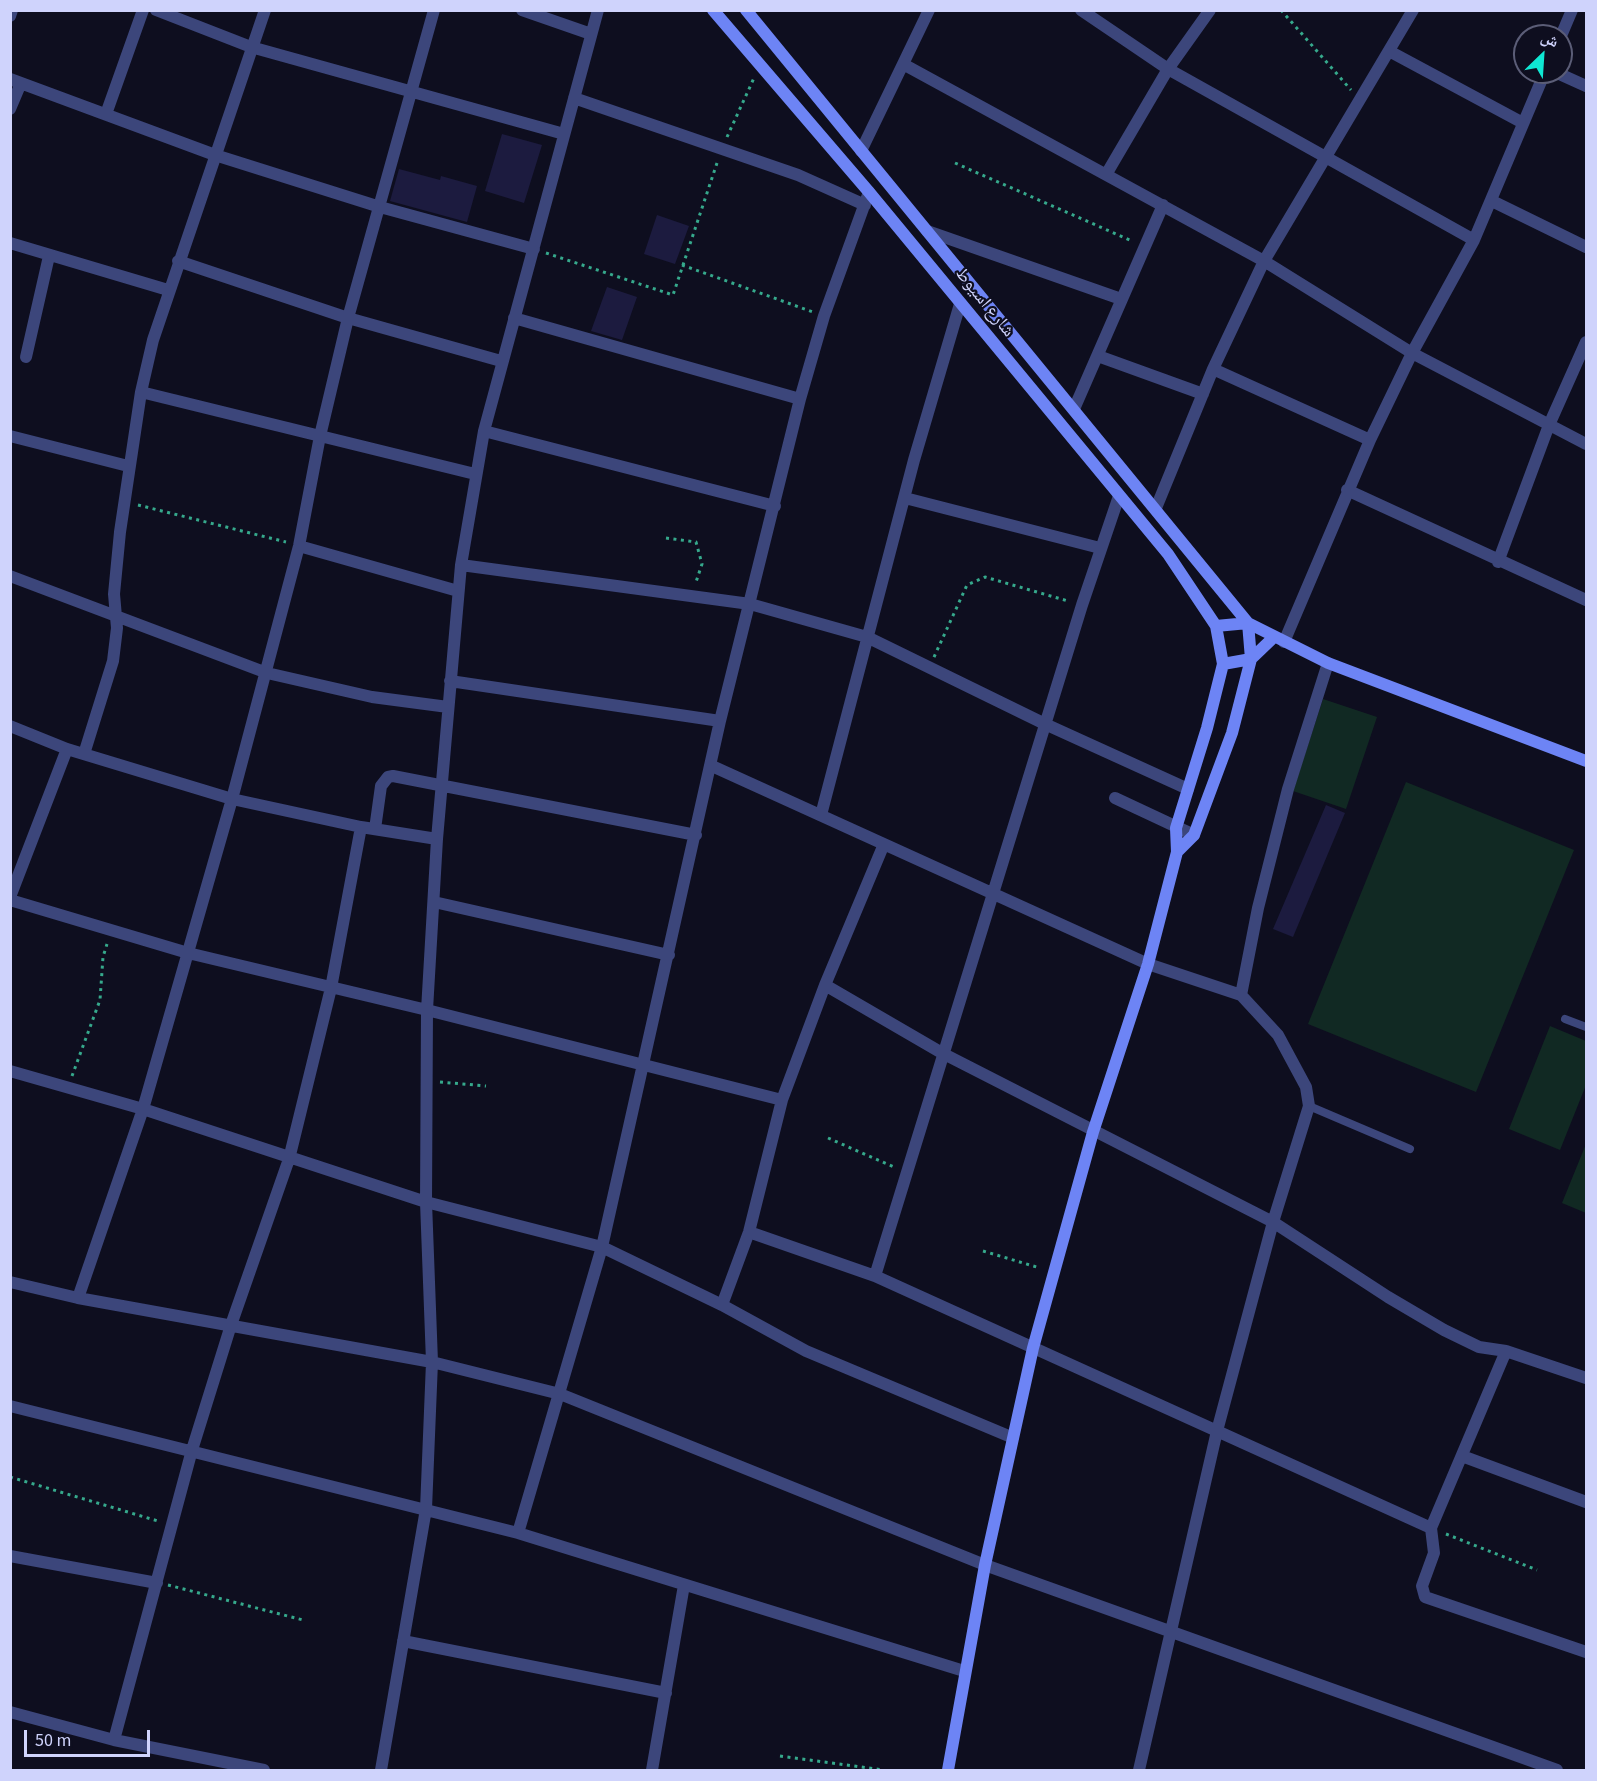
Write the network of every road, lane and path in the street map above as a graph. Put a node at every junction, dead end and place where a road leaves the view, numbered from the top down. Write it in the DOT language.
graph roads {
  1 [pos="12,10"];
  2 [pos="142,10"];
  3 [pos="156,10"];
  4 [pos="265,10"];
  5 [pos="434,10"];
  6 [pos="522,10"];
  7 [pos="598,10"];
  8 [pos="713,10"];
  9 [pos="746,10"];
  10 [pos="929,10"];
  11 [pos="1081,10"];
  12 [pos="1210,10"];
  13 [pos="1281,10"];
  14 [pos="1572,10"];
  15 [pos="1409,12"];
  16 [pos="10,16"];
  17 [pos="1566,24"];
  18 [pos="591,34"];
  19 [pos="250,47"];
  20 [pos="1389,51"];
  21 [pos="903,64"];
  22 [pos="760,65"];
  23 [pos="1168,69"];
  24 [pos="1573,80"];
  25 [pos="16,81"];
  26 [pos="1540,84"];
  27 [pos="1587,86"];
  28 [pos="411,92"];
  29 [pos="574,98"];
  30 [pos="1360,100"];
  31 [pos="10,109"];
  32 [pos="106,114"];
  33 [pos="1523,123"];
  34 [pos="564,134"];
  35 [pos="722,148"];
  36 [pos="861,151"];
  37 [pos="215,154"];
  38 [pos="1325,156"];
  39 [pos="955,163"];
  40 [pos="1107,173"];
  41 [pos="869,192"];
  42 [pos="1492,201"];
  43 [pos="865,205"];
  44 [pos="1163,206"];
  45 [pos="380,207"];
  46 [pos="927,231"];
  47 [pos="1474,240"];
  48 [pos="10,243"];
  49 [pos="1145,247"];
  50 [pos="1587,247"];
  51 [pos="534,249"];
  52 [pos="50,256"];
  53 [pos="178,261"];
  54 [pos="1264,261"];
  55 [pos="682,265"];
  56 [pos="168,290"];
  57 [pos="1120,299"];
  58 [pos="960,304"];
  59 [pos="824,316"];
  60 [pos="348,318"];
  61 [pos="514,318"];
  62 [pos="1587,342"];
  63 [pos="1412,353"];
  64 [pos="1098,356"];
  65 [pos="26,357"];
  66 [pos="501,361"];
  67 [pos="1213,369"];
  68 [pos="141,392"];
  69 [pos="1203,394"];
  70 [pos="800,399"];
  71 [pos="1074,409"];
  72 [pos="1548,425"];
  73 [pos="484,431"];
  74 [pos="10,436"];
  75 [pos="320,436"];
  76 [pos="1370,440"];
  77 [pos="1587,444"];
  78 [pos="128,466"];
  79 [pos="475,474"];
  80 [pos="1347,490"];
  81 [pos="1119,496"];
  82 [pos="904,498"];
  83 [pos="124,502"];
  84 [pos="775,506"];
  85 [pos="1156,508"];
  86 [pos="666,538"];
  87 [pos="299,546"];
  88 [pos="1100,548"];
  89 [pos="1498,562"];
  90 [pos="461,565"];
  91 [pos="10,576"];
  92 [pos="458,591"];
  93 [pos="689,597"];
  94 [pos="1587,600"];
  95 [pos="750,604"];
  96 [pos="1082,605"];
  97 [pos="116,616"];
  98 [pos="1248,623"];
  99 [pos="1216,626"];
  100 [pos="867,637"];
  101 [pos="1279,640"];
  102 [pos="1251,659"];
  103 [pos="1328,663"];
  104 [pos="1223,664"];
  105 [pos="930,667"];
  106 [pos="267,673"];
  107 [pos="450,681"];
  108 [pos="448,707"];
  109 [pos="720,721"];
  110 [pos="1045,724"];
  111 [pos="10,726"];
  112 [pos="68,749"];
  113 [pos="84,754"];
  114 [pos="1587,761"];
  115 [pos="712,766"];
  116 [pos="442,786"];
  117 [pos="1188,789"];
  118 [pos="1115,798"];
  119 [pos="232,799"];
  120 [pos="821,814"];
  121 [pos="361,827"];
  122 [pos="1176,828"];
  123 [pos="375,829"];
  124 [pos="696,835"];
  125 [pos="1194,835"];
  126 [pos="437,839"];
  127 [pos="884,844"];
  128 [pos="1177,852"];
  129 [pos="994,896"];
  130 [pos="10,898"];
  131 [pos="434,902"];
  132 [pos="111,932"];
  133 [pos="188,953"];
  134 [pos="669,955"];
  135 [pos="1148,964"];
  136 [pos="825,985"];
  137 [pos="331,988"];
  138 [pos="1241,995"];
  139 [pos="427,1010"];
  140 [pos="1565,1019"];
  141 [pos="1587,1027"];
  142 [pos="942,1053"];
  143 [pos="642,1067"];
  144 [pos="10,1071"];
  145 [pos="426,1081"];
  146 [pos="486,1086"];
  147 [pos="67,1089"];
  148 [pos="782,1100"];
  149 [pos="1309,1106"];
  150 [pos="143,1109"];
  151 [pos="1093,1132"];
  152 [pos="828,1138"];
  153 [pos="1410,1149"];
  154 [pos="289,1159"];
  155 [pos="906,1172"];
  156 [pos="426,1202"];
  157 [pos="1273,1222"];
  158 [pos="749,1232"];
  159 [pos="602,1247"];
  160 [pos="983,1251"];
  161 [pos="1053,1272"];
  162 [pos="875,1276"];
  163 [pos="10,1282"];
  164 [pos="78,1298"];
  165 [pos="722,1305"];
  166 [pos="231,1324"];
  167 [pos="1033,1348"];
  168 [pos="1506,1351"];
  169 [pos="432,1362"];
  170 [pos="1587,1378"];
  171 [pos="560,1394"];
  172 [pos="10,1406"];
  173 [pos="1217,1431"];
  174 [pos="1011,1437"];
  175 [pos="192,1450"];
  176 [pos="1462,1456"];
  177 [pos="10,1478"];
  178 [pos="1587,1502"];
  179 [pos="426,1509"];
  180 [pos="172,1526"];
  181 [pos="1431,1528"];
  182 [pos="518,1533"];
  183 [pos="10,1556"];
  184 [pos="984,1565"];
  185 [pos="1537,1570"];
  186 [pos="157,1583"];
  187 [pos="684,1585"];
  188 [pos="303,1620"];
  189 [pos="1172,1632"];
  190 [pos="403,1641"];
  191 [pos="1587,1653"];
  192 [pos="964,1671"];
  193 [pos="666,1693"];
  194 [pos="10,1712"];
  195 [pos="114,1740"];
  196 [pos="780,1756"];
  197 [pos="264,1770"];
  198 [pos="381,1770"];
  199 [pos="652,1770"];
  200 [pos="884,1770"];
  201 [pos="948,1770"];
  202 [pos="1139,1770"];
  203 [pos="1557,1770"];
  1 -- 16 [label="street"];
  2 -- 32 [label="street"];
  3 -- 19 [label="street"];
  4 -- 19 [label="street"];
  5 -- 28 [label="street"];
  6 -- 18 [label="street"];
  7 -- 18 [label="street"];
  8 -- 22 [label="street, شارع اسيوط"];
  9 -- 36 [label="street, شارع اسيوط"];
  10 -- 21 [label="street"];
  11 -- 23 [label="street"];
  12 -- 23 [label="street"];
  13 -- 30 [label="path"];
  14 -- 17 [label="street"];
  15 -- 20 [label="street"];
  18 -- 29 [label="street"];
  19 -- 28 [label="street"];
  19 -- 37 [label="street"];
  20 -- 30 [label="street"];
  20 -- 33 [label="street"];
  21 -- 36 [label="street"];
  21 -- 40 [label="street"];
  22 -- 35 [label="path"];
  22 -- 41 [label="street, شارع اسيوط"];
  23 -- 38 [label="street"];
  23 -- 40 [label="street"];
  24 -- 27 [label="street"];
  25 -- 31 [label="street"];
  25 -- 32 [label="street"];
  26 -- 33 [label="street"];
  28 -- 34 [label="street"];
  28 -- 45 [label="street"];
  29 -- 34 [label="street"];
  29 -- 35 [label="street"];
  30 -- 38 [label="street"];
  32 -- 37 [label="street"];
  33 -- 42 [label="street"];
  34 -- 51 [label="street"];
  35 -- 43 [label="street"];
  35 -- 55 [label="path"];
  36 -- 46 [label="street, شارع اسيوط"];
  37 -- 45 [label="street"];
  37 -- 53 [label="street"];
  38 -- 47 [label="street"];
  38 -- 54 [label="street"];
  39 -- 49 [label="path"];
  40 -- 44 [label="street"];
  41 -- 43 [label="street"];
  41 -- 58 [label="street, شارع اسيوط"];
  42 -- 47 [label="street"];
  42 -- 50 [label="street"];
  43 -- 59 [label="street"];
  44 -- 49 [label="street"];
  44 -- 54 [label="street"];
  45 -- 51 [label="street"];
  45 -- 60 [label="street"];
  46 -- 57 [label="street"];
  46 -- 71 [label="street, شارع اسيوط"];
  47 -- 63 [label="street"];
  48 -- 52 [label="street"];
  49 -- 57 [label="street"];
  51 -- 55 [label="path"];
  51 -- 61 [label="street"];
  52 -- 56 [label="street"];
  52 -- 65 [label="street"];
  53 -- 56 [label="street"];
  53 -- 60 [label="street"];
  54 -- 63 [label="street"];
  54 -- 67 [label="street"];
  55 -- 59 [label="path"];
  56 -- 68 [label="street"];
  57 -- 64 [label="street"];
  58 -- 81 [label="street, شارع اسيوط"];
  58 -- 82 [label="street"];
  59 -- 70 [label="street"];
  60 -- 66 [label="street"];
  60 -- 75 [label="street"];
  61 -- 66 [label="street"];
  61 -- 70 [label="street"];
  62 -- 72 [label="street"];
  63 -- 72 [label="street"];
  63 -- 76 [label="street"];
  64 -- 69 [label="street"];
  64 -- 71 [label="street"];
  66 -- 73 [label="street"];
  67 -- 69 [label="street"];
  67 -- 76 [label="street"];
  68 -- 75 [label="street"];
  68 -- 78 [label="street"];
  69 -- 85 [label="street"];
  70 -- 84 [label="street"];
  71 -- 85 [label="street, شارع اسيوط"];
  72 -- 77 [label="street"];
  72 -- 89 [label="street"];
  73 -- 79 [label="street"];
  73 -- 84 [label="street"];
  74 -- 78 [label="street"];
  75 -- 79 [label="street"];
  75 -- 87 [label="street"];
  76 -- 80 [label="street"];
  78 -- 83 [label="street"];
  79 -- 90 [label="street"];
  80 -- 89 [label="street"];
  80 -- 101 [label="street"];
  81 -- 88 [label="street"];
  81 -- 99 [label="street, شارع اسيوط"];
  82 -- 88 [label="street"];
  82 -- 100 [label="street"];
  83 -- 87 [label="path"];
  83 -- 97 [label="street"];
  84 -- 95 [label="street"];
  85 -- 98 [label="street, شارع اسيوط"];
  86 -- 93 [label="path"];
  87 -- 92 [label="street"];
  87 -- 106 [label="street"];
  88 -- 96 [label="street"];
  89 -- 94 [label="street"];
  90 -- 92 [label="street"];
  90 -- 93 [label="street"];
  91 -- 97 [label="street"];
  92 -- 107 [label="street"];
  93 -- 95 [label="street"];
  95 -- 100 [label="street"];
  95 -- 109 [label="street"];
  96 -- 105 [label="path"];
  96 -- 110 [label="street"];
  97 -- 106 [label="street"];
  97 -- 113 [label="street"];
  98 -- 99 [label="street"];
  98 -- 101 [label="street"];
  98 -- 102 [label="street"];
  99 -- 104 [label="street"];
  100 -- 105 [label="street"];
  100 -- 120 [label="street"];
  101 -- 102 [label="street"];
  101 -- 103 [label="street"];
  102 -- 104 [label="street"];
  102 -- 125 [label="street"];
  103 -- 114 [label="street"];
  103 -- 138 [label="street"];
  104 -- 117 [label="street"];
  105 -- 110 [label="street"];
  106 -- 108 [label="street"];
  106 -- 119 [label="street"];
  107 -- 108 [label="street"];
  107 -- 109 [label="street"];
  108 -- 116 [label="street"];
  109 -- 115 [label="street"];
  110 -- 117 [label="street"];
  110 -- 129 [label="street"];
  111 -- 112 [label="street"];
  112 -- 113 [label="street"];
  112 -- 130 [label="street"];
  113 -- 119 [label="street"];
  115 -- 120 [label="street"];
  115 -- 124 [label="street"];
  116 -- 123 [label="street"];
  116 -- 124 [label="street"];
  116 -- 126 [label="street"];
  117 -- 122 [label="street"];
  118 -- 122 [label="street"];
  119 -- 121 [label="street"];
  119 -- 133 [label="street"];
  120 -- 127 [label="street"];
  121 -- 123 [label="street"];
  121 -- 137 [label="street"];
  122 -- 125 [label="street"];
  122 -- 128 [label="street"];
  123 -- 126 [label="street"];
  124 -- 134 [label="street"];
  125 -- 128 [label="street"];
  126 -- 131 [label="street"];
  127 -- 129 [label="street"];
  127 -- 136 [label="street"];
  128 -- 135 [label="street"];
  129 -- 135 [label="street"];
  129 -- 142 [label="street"];
  130 -- 132 [label="street"];
  131 -- 134 [label="street"];
  131 -- 139 [label="street"];
  132 -- 133 [label="street"];
  132 -- 147 [label="path"];
  133 -- 137 [label="street"];
  133 -- 150 [label="street"];
  134 -- 143 [label="street"];
  135 -- 138 [label="street"];
  135 -- 151 [label="street"];
  136 -- 142 [label="street"];
  136 -- 148 [label="street"];
  137 -- 139 [label="street"];
  137 -- 154 [label="street"];
  138 -- 149 [label="street"];
  139 -- 143 [label="street"];
  139 -- 145 [label="street"];
  140 -- 141 [label="lane"];
  142 -- 151 [label="street"];
  142 -- 155 [label="street"];
  143 -- 148 [label="street"];
  143 -- 159 [label="street"];
  144 -- 147 [label="street"];
  145 -- 146 [label="path"];
  145 -- 156 [label="street"];
  147 -- 150 [label="street"];
  148 -- 158 [label="street"];
  149 -- 153 [label="lane"];
  149 -- 157 [label="street"];
  150 -- 154 [label="street"];
  150 -- 164 [label="street"];
  151 -- 157 [label="street"];
  151 -- 161 [label="street"];
  152 -- 155 [label="path"];
  154 -- 156 [label="street"];
  154 -- 166 [label="street"];
  155 -- 162 [label="street"];
  156 -- 159 [label="street"];
  156 -- 169 [label="street"];
  157 -- 168 [label="street"];
  157 -- 173 [label="street"];
  158 -- 162 [label="street"];
  158 -- 165 [label="street"];
  159 -- 165 [label="street"];
  159 -- 171 [label="street"];
  160 -- 161 [label="path"];
  161 -- 167 [label="street"];
  162 -- 167 [label="street"];
  163 -- 164 [label="street"];
  164 -- 166 [label="street"];
  165 -- 174 [label="street"];
  166 -- 169 [label="street"];
  166 -- 175 [label="street"];
  167 -- 173 [label="street"];
  167 -- 174 [label="street"];
  168 -- 170 [label="street"];
  168 -- 176 [label="street"];
  169 -- 171 [label="street"];
  169 -- 179 [label="street"];
  171 -- 182 [label="street"];
  171 -- 184 [label="street"];
  172 -- 175 [label="street"];
  173 -- 181 [label="street"];
  173 -- 189 [label="street"];
  174 -- 184 [label="street"];
  175 -- 179 [label="street"];
  175 -- 180 [label="street"];
  176 -- 178 [label="street"];
  176 -- 181 [label="street"];
  177 -- 180 [label="path"];
  179 -- 182 [label="street"];
  179 -- 190 [label="street"];
  180 -- 186 [label="street"];
  181 -- 185 [label="path"];
  181 -- 191 [label="street"];
  182 -- 187 [label="street"];
  183 -- 186 [label="street"];
  184 -- 189 [label="street"];
  184 -- 192 [label="street"];
  186 -- 188 [label="path"];
  186 -- 195 [label="street"];
  187 -- 192 [label="street"];
  187 -- 193 [label="street"];
  189 -- 202 [label="street"];
  189 -- 203 [label="street"];
  190 -- 193 [label="street"];
  190 -- 198 [label="street"];
  192 -- 201 [label="street"];
  193 -- 199 [label="street"];
  194 -- 195 [label="street"];
  195 -- 197 [label="street"];
  196 -- 200 [label="path"];
}
